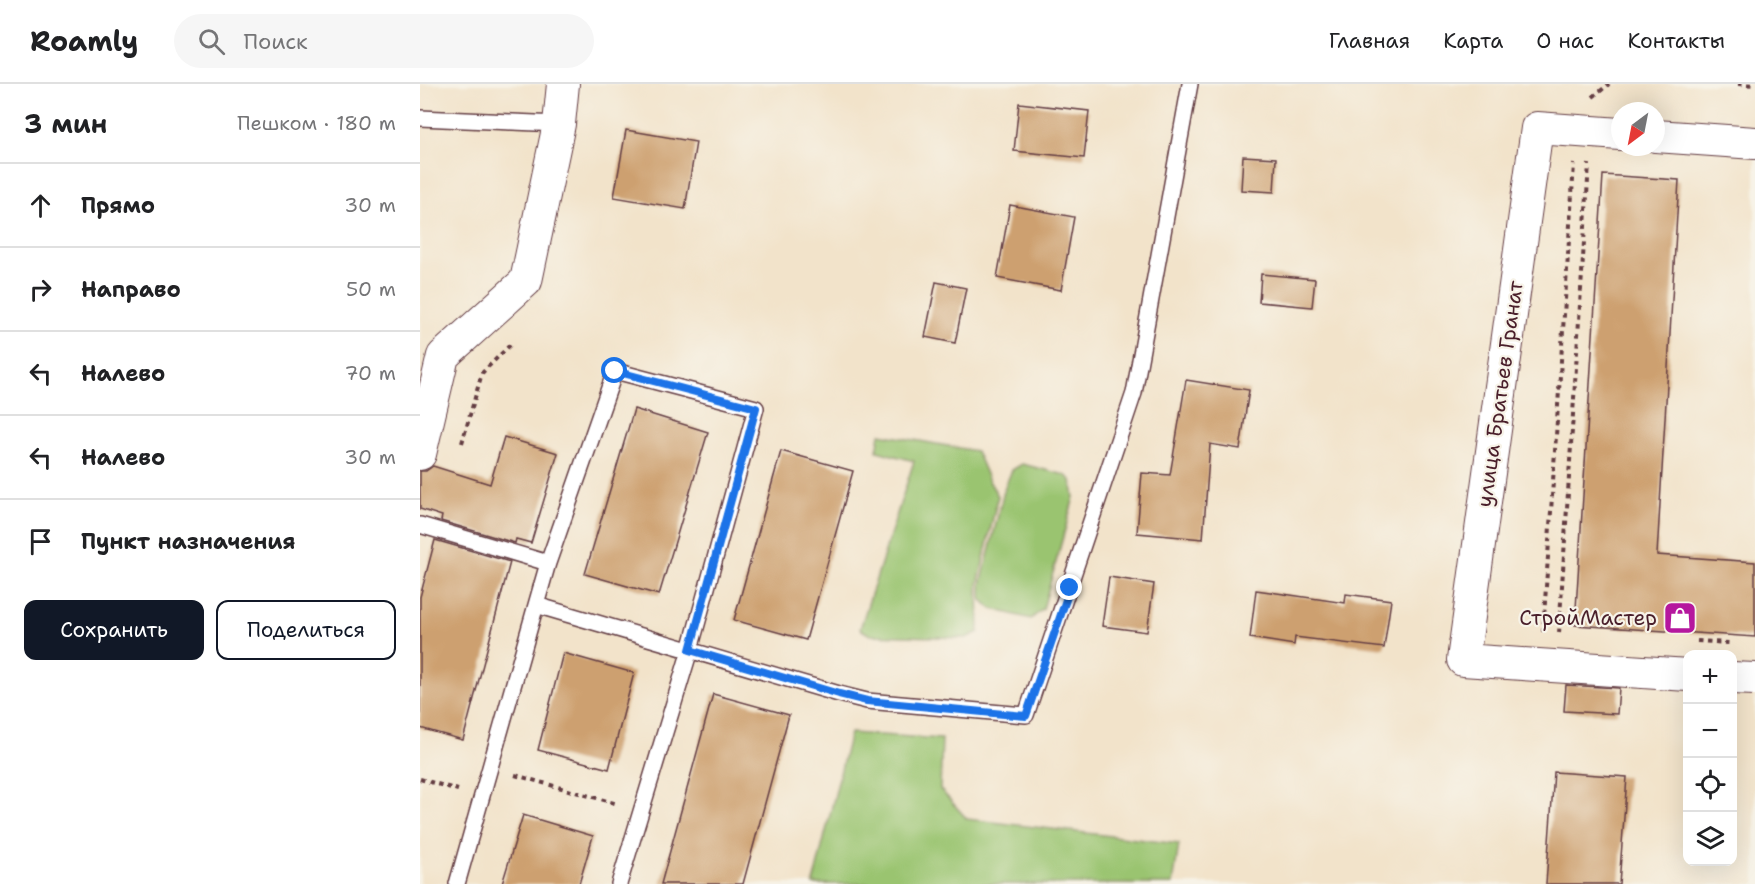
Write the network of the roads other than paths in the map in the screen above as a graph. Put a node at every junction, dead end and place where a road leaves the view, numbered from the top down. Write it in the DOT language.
graph roads {
  1 [pos="563,84"];
  2 [pos="1190,84"];
  3 [pos="420,118"];
  4 [pos="559,124"];
  5 [pos="1596,132"];
  6 [pos="1665,137"];
  7 [pos="1755,143"];
  8 [pos="432,362"];
  9 [pos="420,454"];
  10 [pos="420,525"];
  11 [pos="548,563"];
  12 [pos="536,605"];
  13 [pos="690,650"];
  14 [pos="1683,675"];
  15 [pos="1737,678"];
  16 [pos="1755,679"];
  17 [pos="457,884"];
  18 [pos="619,884"];
  1 -- 4 [label="street"];
  2 -- 13 [label="lane"];
  3 -- 4 [label="lane"];
  4 -- 8 [label="street"];
  5 -- 14 [label="street, улица Братьев Гранат"];
  6 -- 7 [label="street"];
  8 -- 9 [label="street"];
  10 -- 11 [label="lane"];
  11 -- 12 [label="lane"];
  11 -- 13 [label="lane"];
  12 -- 13 [label="lane"];
  12 -- 17 [label="lane"];
  13 -- 18 [label="lane"];
  15 -- 16 [label="street"];
}
